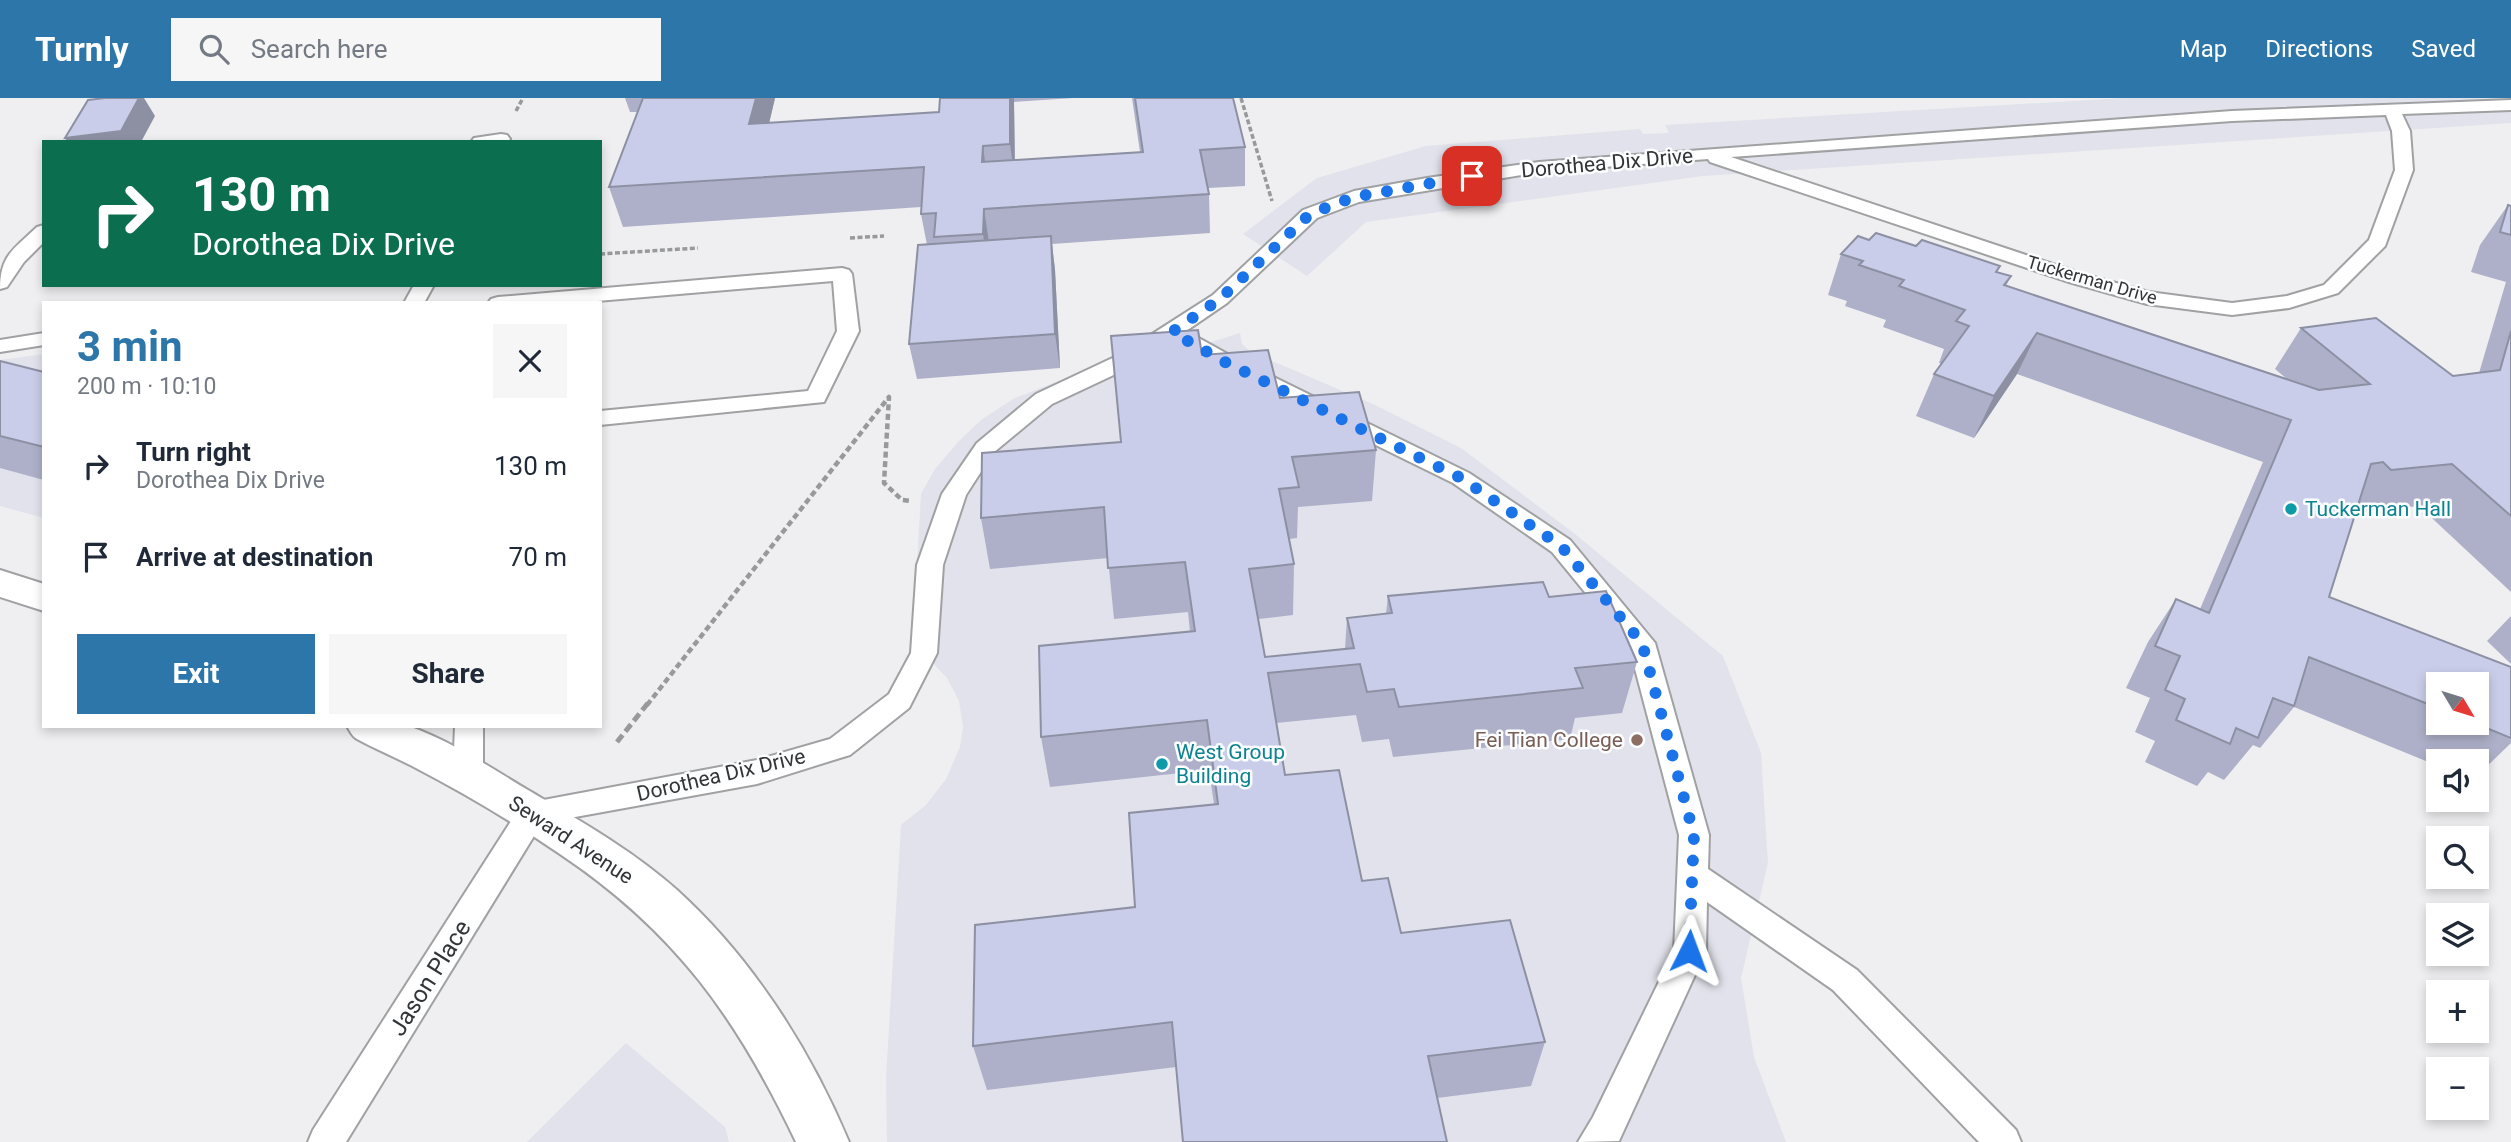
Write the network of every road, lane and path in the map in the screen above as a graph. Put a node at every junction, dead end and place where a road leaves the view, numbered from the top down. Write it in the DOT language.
graph roads {
  1 [pos="1241,98"];
  2 [pos="2207,98"];
  3 [pos="2511,105"];
  4 [pos="2392,110"];
  5 [pos="2232,116"];
  6 [pos="1704,154"];
  7 [pos="42,233"];
  8 [pos="1283,237"];
  9 [pos="0,283"];
  10 [pos="522,301"];
  11 [pos="1172,332"];
  12 [pos="42,339"];
  13 [pos="0,346"];
  14 [pos="602,418"];
  15 [pos="914,502"];
  16 [pos="0,583"];
  17 [pos="42,597"];
  18 [pos="373,728"];
  19 [pos="468,728"];
  20 [pos="617,742"];
  21 [pos="468,775"];
  22 [pos="533,813"];
  23 [pos="1693,875"];
  24 [pos="326,1142"];
  25 [pos="823,1142"];
  26 [pos="1596,1142"];
  27 [pos="2003,1142"];
  1 -- 8 [label="path"];
  2 -- 5 [label="lane"];
  3 -- 4 [label="lane, Dorothea Dix Drive"];
  4 -- 5 [label="lane, Dorothea Dix Drive"];
  4 -- 6 [label="lane, Tuckerman Drive"];
  5 -- 6 [label="lane, Dorothea Dix Drive"];
  6 -- 8 [label="lane, Dorothea Dix Drive"];
  7 -- 9 [label="lane"];
  8 -- 11 [label="lane, Dorothea Dix Drive"];
  10 -- 14 [label="lane"];
  11 -- 22 [label="lane, Dorothea Dix Drive"];
  11 -- 23 [label="lane"];
  12 -- 13 [label="lane"];
  15 -- 20 [label="path"];
  16 -- 17 [label="street"];
  18 -- 21 [label="street, Seward Avenue"];
  19 -- 21 [label="lane"];
  21 -- 22 [label="street, Seward Avenue"];
  22 -- 24 [label="lane, Jason Place"];
  22 -- 25 [label="street, Seward Avenue"];
  23 -- 26 [label="lane"];
  23 -- 27 [label="lane"];
}
